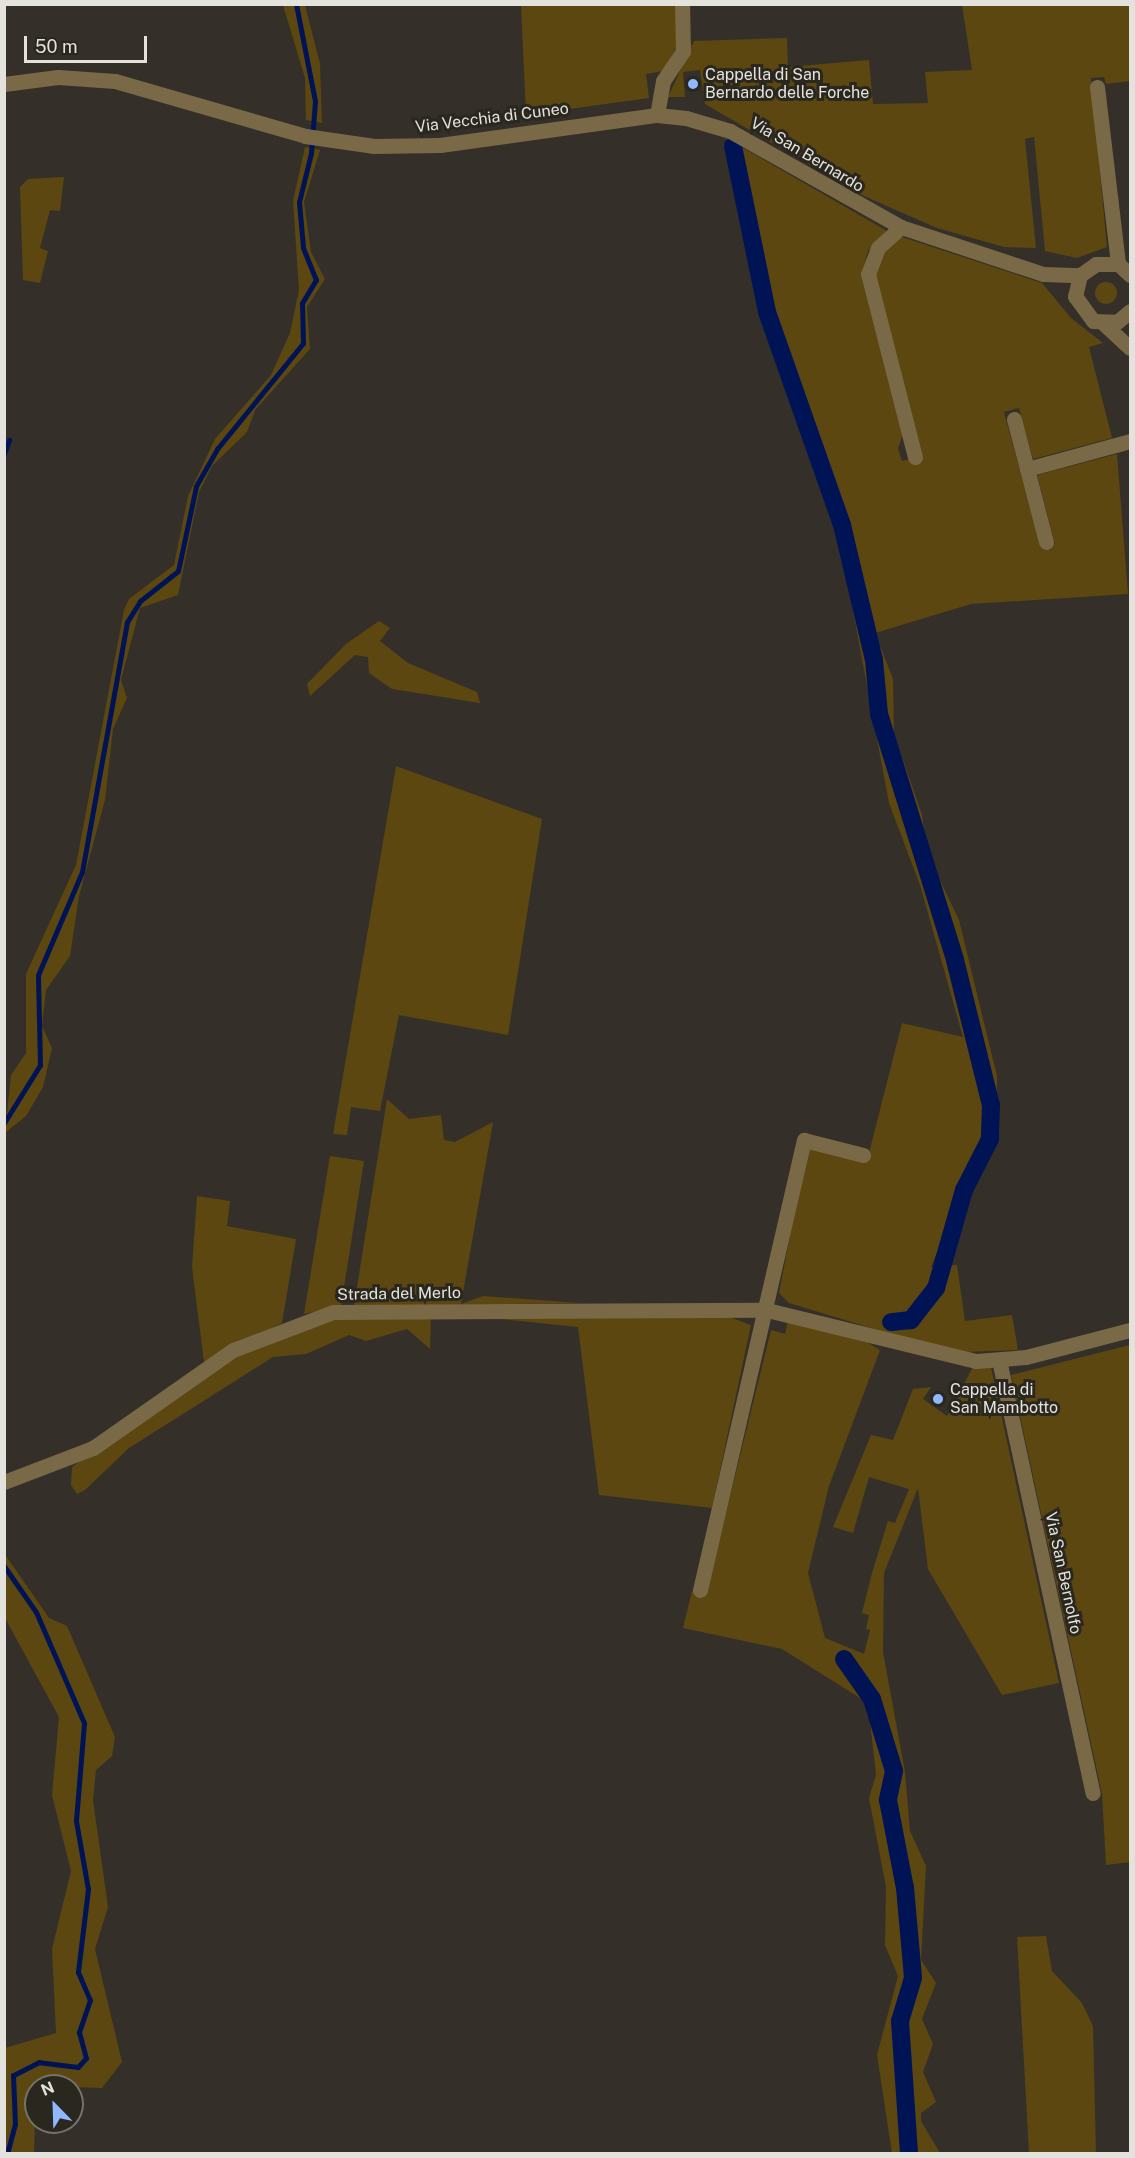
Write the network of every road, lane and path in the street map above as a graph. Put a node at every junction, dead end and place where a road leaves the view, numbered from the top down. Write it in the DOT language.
graph roads {
  1 [pos="682,4"];
  2 [pos="4,84"];
  3 [pos="1097,87"];
  4 [pos="657,115"];
  5 [pos="901,227"];
  6 [pos="1112,263"];
  7 [pos="1080,275"];
  8 [pos="1131,275"];
  9 [pos="1050,276"];
  10 [pos="1075,296"];
  11 [pos="1127,315"];
  12 [pos="1104,324"];
  13 [pos="1130,349"];
  14 [pos="1014,419"];
  15 [pos="1131,441"];
  16 [pos="915,457"];
  17 [pos="1027,469"];
  18 [pos="1046,542"];
  19 [pos="863,1155"];
  20 [pos="767,1310"];
  21 [pos="1131,1330"];
  22 [pos="999,1360"];
  23 [pos="4,1482"];
  24 [pos="700,1590"];
  25 [pos="1093,1793"];
  1 -- 4 [label="street"];
  2 -- 4 [label="street, Via Vecchia di Cuneo"];
  3 -- 6 [label="street"];
  4 -- 5 [label="street, Via San Bernardo"];
  5 -- 9 [label="street, Via San Bernardo"];
  5 -- 16 [label="street"];
  6 -- 7 [label="street, Via San Bernardo"];
  6 -- 8 [label="street"];
  7 -- 9 [label="street, Via San Bernardo"];
  7 -- 10 [label="street"];
  9 -- 10 [label="street, Via San Bernardo"];
  10 -- 12 [label="street, Via San Bernardo"];
  11 -- 12 [label="street"];
  11 -- 13 [label="street"];
  12 -- 13 [label="street, Via San Bernardo"];
  14 -- 17 [label="street"];
  15 -- 17 [label="street"];
  17 -- 18 [label="street"];
  19 -- 20 [label="street"];
  20 -- 22 [label="street"];
  20 -- 23 [label="street, Strada del Merlo"];
  20 -- 24 [label="street"];
  21 -- 22 [label="street"];
  22 -- 25 [label="street, Via San Bernolfo"];
}
